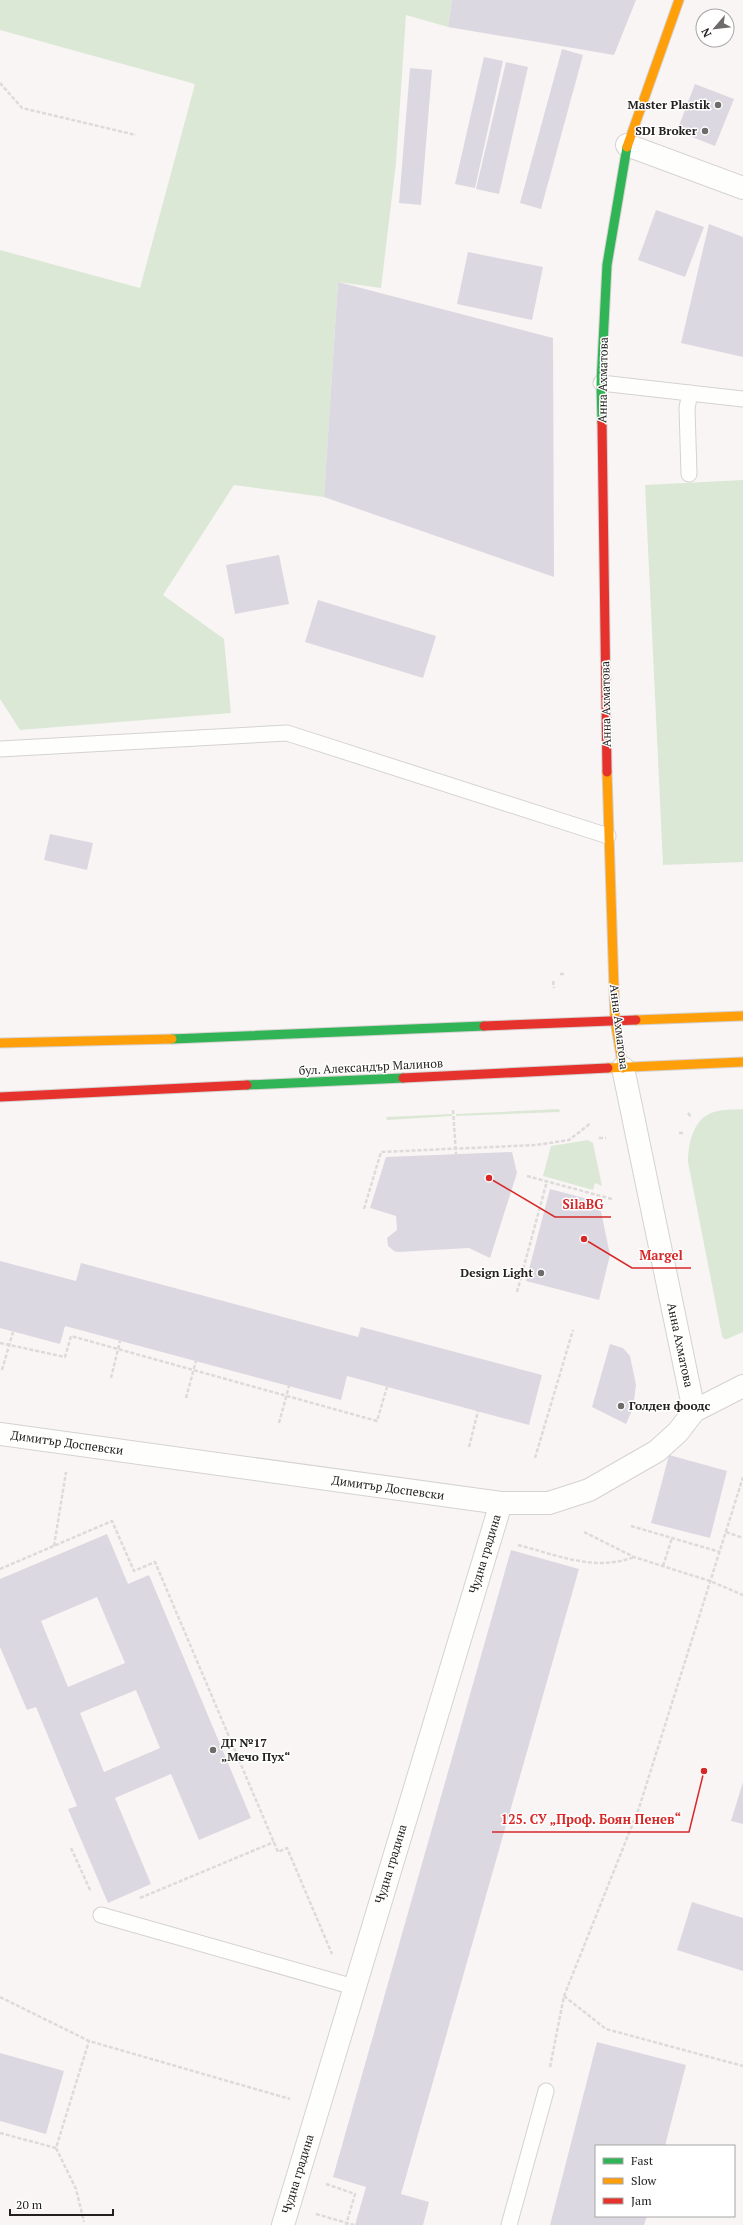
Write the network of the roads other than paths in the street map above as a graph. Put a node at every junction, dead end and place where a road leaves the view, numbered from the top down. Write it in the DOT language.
graph roads {
  1 [pos="680,0"];
  2 [pos="627,145"];
  3 [pos="743,188"];
  4 [pos="602,383"];
  5 [pos="690,393"];
  6 [pos="743,399"];
  7 [pos="689,474"];
  8 [pos="0,749"];
  9 [pos="608,836"];
  10 [pos="743,1016"];
  11 [pos="615,1020"];
  12 [pos="0,1043"];
  13 [pos="743,1062"];
  14 [pos="623,1068"];
  15 [pos="0,1097"];
  16 [pos="743,1386"];
  17 [pos="694,1411"];
  18 [pos="0,1434"];
  19 [pos="501,1503"];
  20 [pos="101,1915"];
  21 [pos="354,1987"];
  22 [pos="546,2091"];
  23 [pos="282,2225"];
  24 [pos="509,2225"];
  1 -- 2 [label="main road, Анна Ахматова"];
  2 -- 3 [label="street"];
  2 -- 4 [label="main road, Анна Ахматова"];
  4 -- 5 [label="lane"];
  4 -- 9 [label="main road, Анна Ахматова"];
  5 -- 6 [label="lane"];
  5 -- 7 [label="lane"];
  8 -- 9 [label="lane"];
  9 -- 11 [label="main road, Анна Ахматова"];
  10 -- 11 [label="main road"];
  11 -- 12 [label="main road"];
  11 -- 14 [label="main road, Анна Ахматова"];
  13 -- 14 [label="main road, бул. Александър Малинов"];
  14 -- 15 [label="main road, бул. Александър Малинов"];
  14 -- 17 [label="street, Анна Ахматова"];
  16 -- 17 [label="street, Димитър Доспевски"];
  17 -- 19 [label="street, Димитър Доспевски"];
  18 -- 19 [label="street, Димитър Доспевски"];
  19 -- 21 [label="street, Чудна градина"];
  20 -- 21 [label="lane"];
  21 -- 23 [label="street, Чудна градина"];
  22 -- 24 [label="lane"];
}
